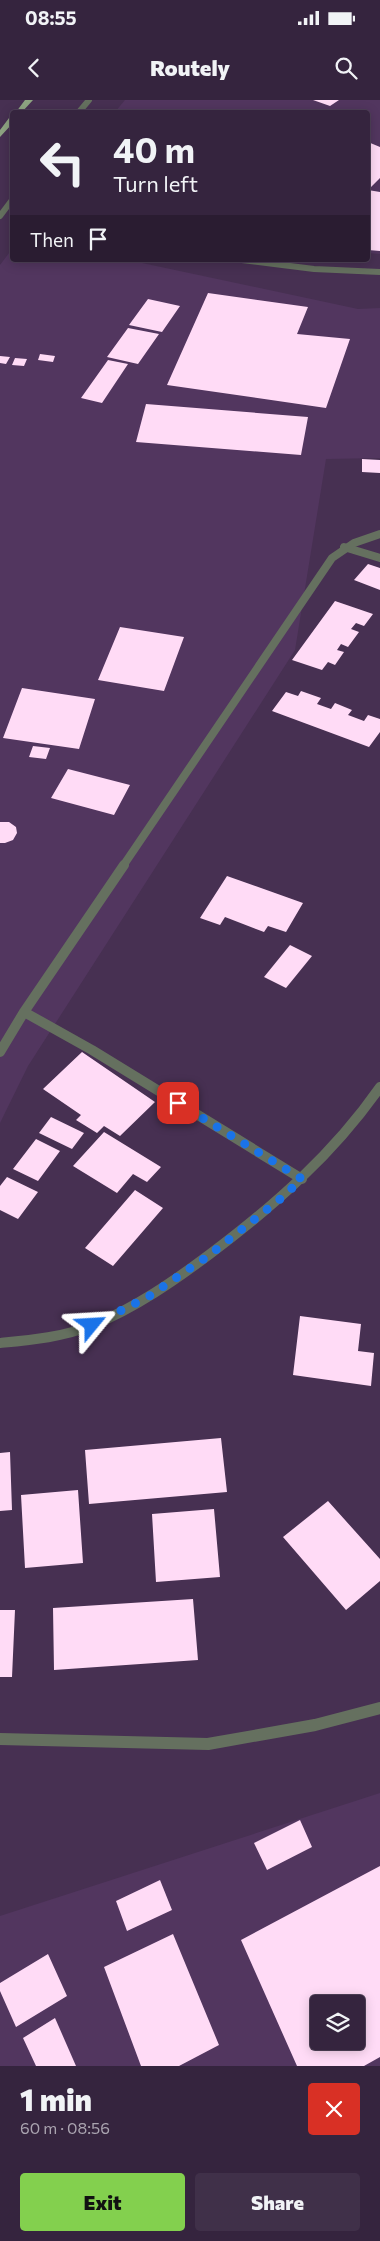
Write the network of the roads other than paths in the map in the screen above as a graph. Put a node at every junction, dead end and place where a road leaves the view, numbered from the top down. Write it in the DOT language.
graph roads {
  1 [pos="29,100"];
  2 [pos="89,100"];
  3 [pos="21,110"];
  4 [pos="81,110"];
  5 [pos="10,122"];
  6 [pos="0,135"];
  7 [pos="10,203"];
  8 [pos="2,216"];
  9 [pos="258,262"];
  10 [pos="380,272"];
  11 [pos="380,534"];
  12 [pos="344,547"];
  13 [pos="380,558"];
  14 [pos="24,1012"];
  15 [pos="0,1052"];
  16 [pos="380,1087"];
  17 [pos="302,1179"];
  18 [pos="0,1343"];
  19 [pos="380,1708"];
  20 [pos="0,1739"];
  1 -- 3 [label="main road"];
  2 -- 4 [label="street"];
  5 -- 6 [label="main road"];
  7 -- 8 [label="street"];
  9 -- 10 [label="street"];
  11 -- 12 [label="street"];
  12 -- 13 [label="street"];
  12 -- 14 [label="street"];
  14 -- 15 [label="street"];
  14 -- 17 [label="street"];
  16 -- 17 [label="street"];
  17 -- 18 [label="street"];
  19 -- 20 [label="street"];
}
